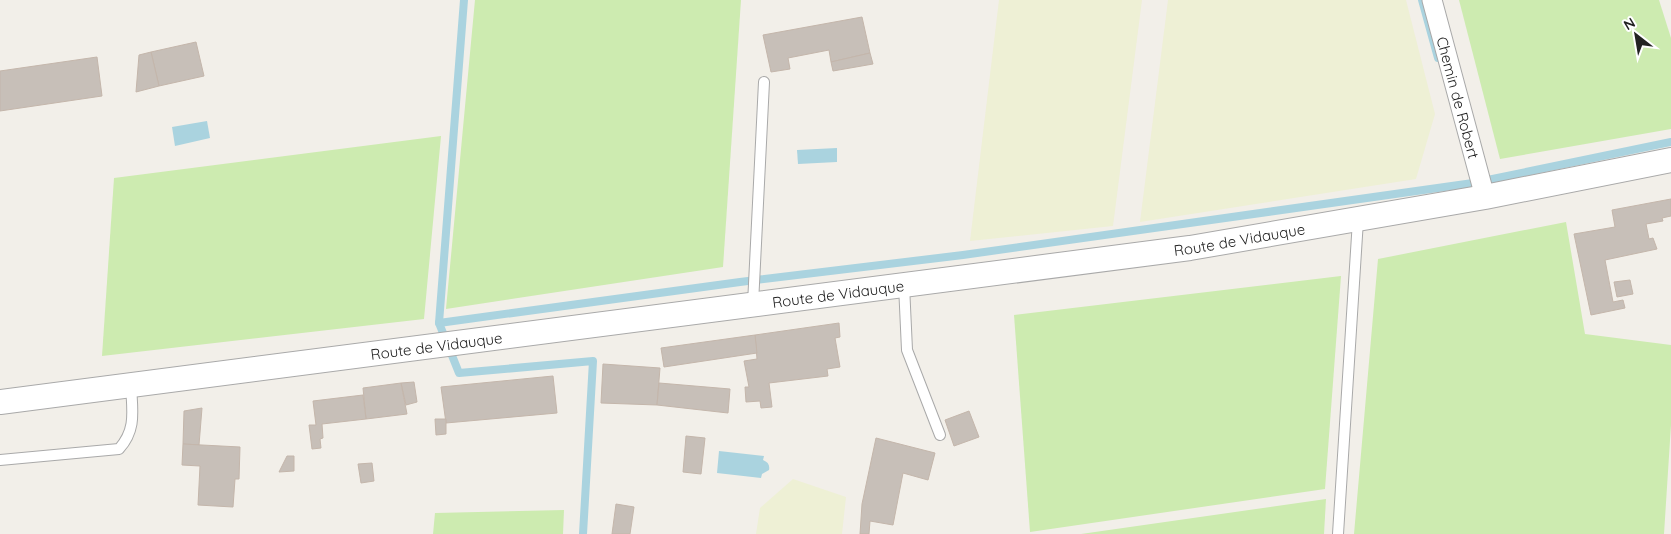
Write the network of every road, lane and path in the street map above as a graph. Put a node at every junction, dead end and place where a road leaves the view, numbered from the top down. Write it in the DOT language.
graph roads {
  1 [pos="1432,0"];
  2 [pos="764,82"];
  3 [pos="1671,160"];
  4 [pos="1485,196"];
  5 [pos="1358,219"];
  6 [pos="904,285"];
  7 [pos="753,304"];
  8 [pos="131,385"];
  9 [pos="0,402"];
  10 [pos="940,436"];
  11 [pos="0,460"];
  12 [pos="1338,534"];
  1 -- 4 [label="street, Chemin de Robert"];
  2 -- 7 [label="lane"];
  3 -- 4 [label="street, Route de Vidauque"];
  4 -- 5 [label="street, Route de Vidauque"];
  5 -- 6 [label="street, Route de Vidauque"];
  5 -- 12 [label="lane"];
  6 -- 7 [label="street, Route de Vidauque"];
  6 -- 10 [label="lane"];
  7 -- 8 [label="street, Route de Vidauque"];
  8 -- 9 [label="street, Route de Vidauque"];
  8 -- 11 [label="lane"];
}
